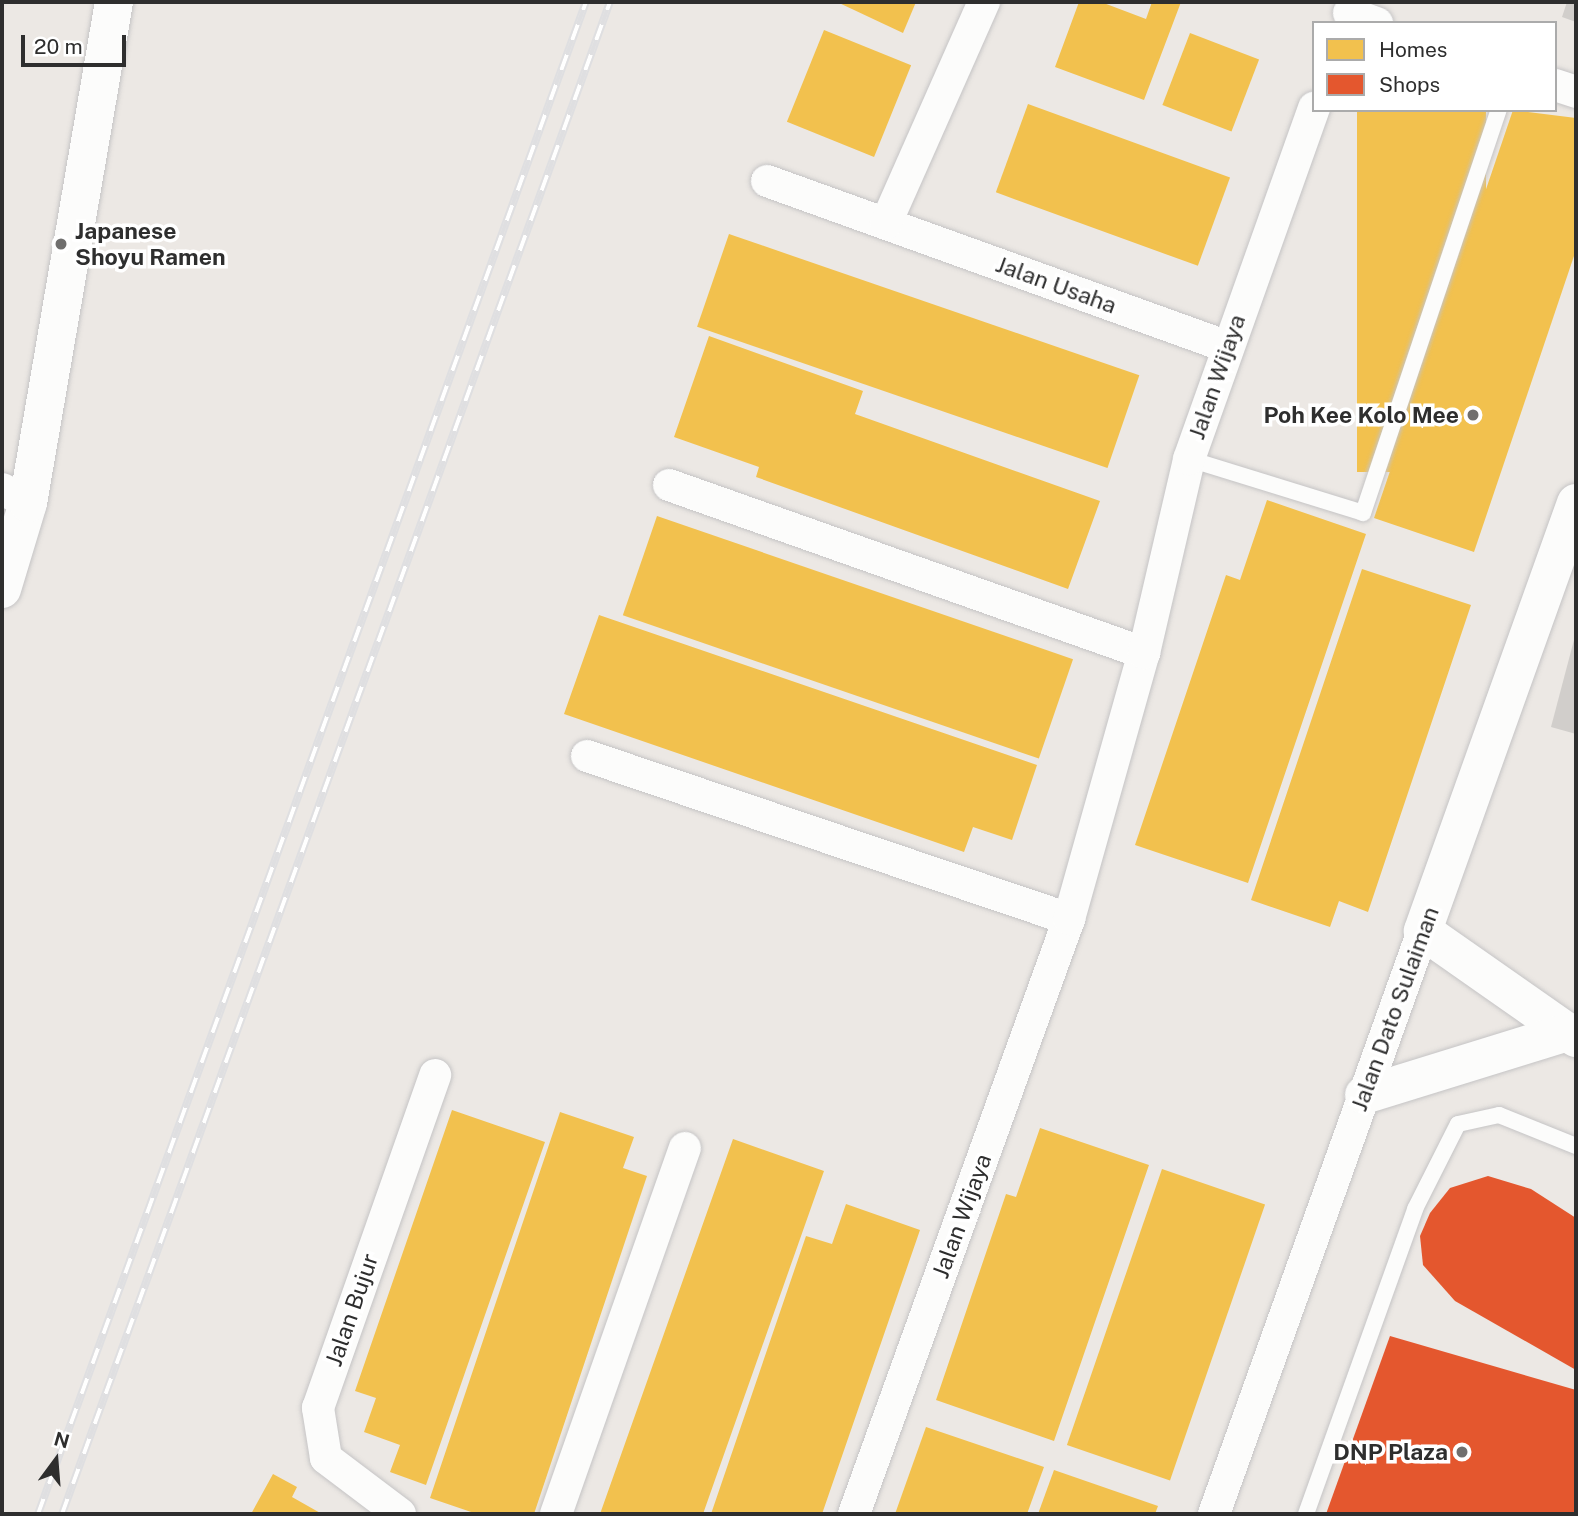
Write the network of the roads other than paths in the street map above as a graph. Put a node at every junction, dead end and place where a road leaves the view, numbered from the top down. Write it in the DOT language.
graph roads {
  1 [pos="114,2"];
  2 [pos="984,2"];
  3 [pos="1557,86"];
  4 [pos="1576,92"];
  5 [pos="1313,112"];
  6 [pos="1498,112"];
  7 [pos="767,181"];
  8 [pos="886,223"];
  9 [pos="1227,347"];
  10 [pos="1189,459"];
  11 [pos="669,485"];
  12 [pos="15,496"];
  13 [pos="1573,522"];
  14 [pos="2,589"];
  15 [pos="1144,653"];
  16 [pos="587,756"];
  17 [pos="1069,919"];
  18 [pos="1423,931"];
  19 [pos="1572,1035"];
  20 [pos="435,1075"];
  21 [pos="1364,1095"];
  22 [pos="1576,1146"];
  23 [pos="685,1148"];
  24 [pos="400,1514"];
  25 [pos="556,1514"];
  26 [pos="854,1514"];
  27 [pos="1214,1514"];
  28 [pos="1306,1514"];
  1 -- 12 [label="street"];
  2 -- 8 [label="street"];
  3 -- 4 [label="street"];
  5 -- 9 [label="street, Jalan Wijaya"];
  6 -- 10 [label="lane"];
  7 -- 8 [label="street, Jalan Usaha"];
  8 -- 9 [label="street, Jalan Usaha"];
  9 -- 10 [label="street, Jalan Wijaya"];
  10 -- 15 [label="street, Jalan Wijaya"];
  11 -- 15 [label="street"];
  12 -- 14 [label="street"];
  13 -- 18 [label="street, Jalan Dato Sulaiman"];
  15 -- 17 [label="street, Jalan Wijaya"];
  16 -- 17 [label="street"];
  17 -- 26 [label="street, Jalan Wijaya"];
  18 -- 19 [label="street"];
  18 -- 21 [label="street, Jalan Dato Sulaiman"];
  19 -- 21 [label="street"];
  20 -- 24 [label="street, Jalan Bujur"];
  21 -- 27 [label="street, Jalan Dato Sulaiman"];
  22 -- 28 [label="lane"];
  23 -- 25 [label="street"];
}
